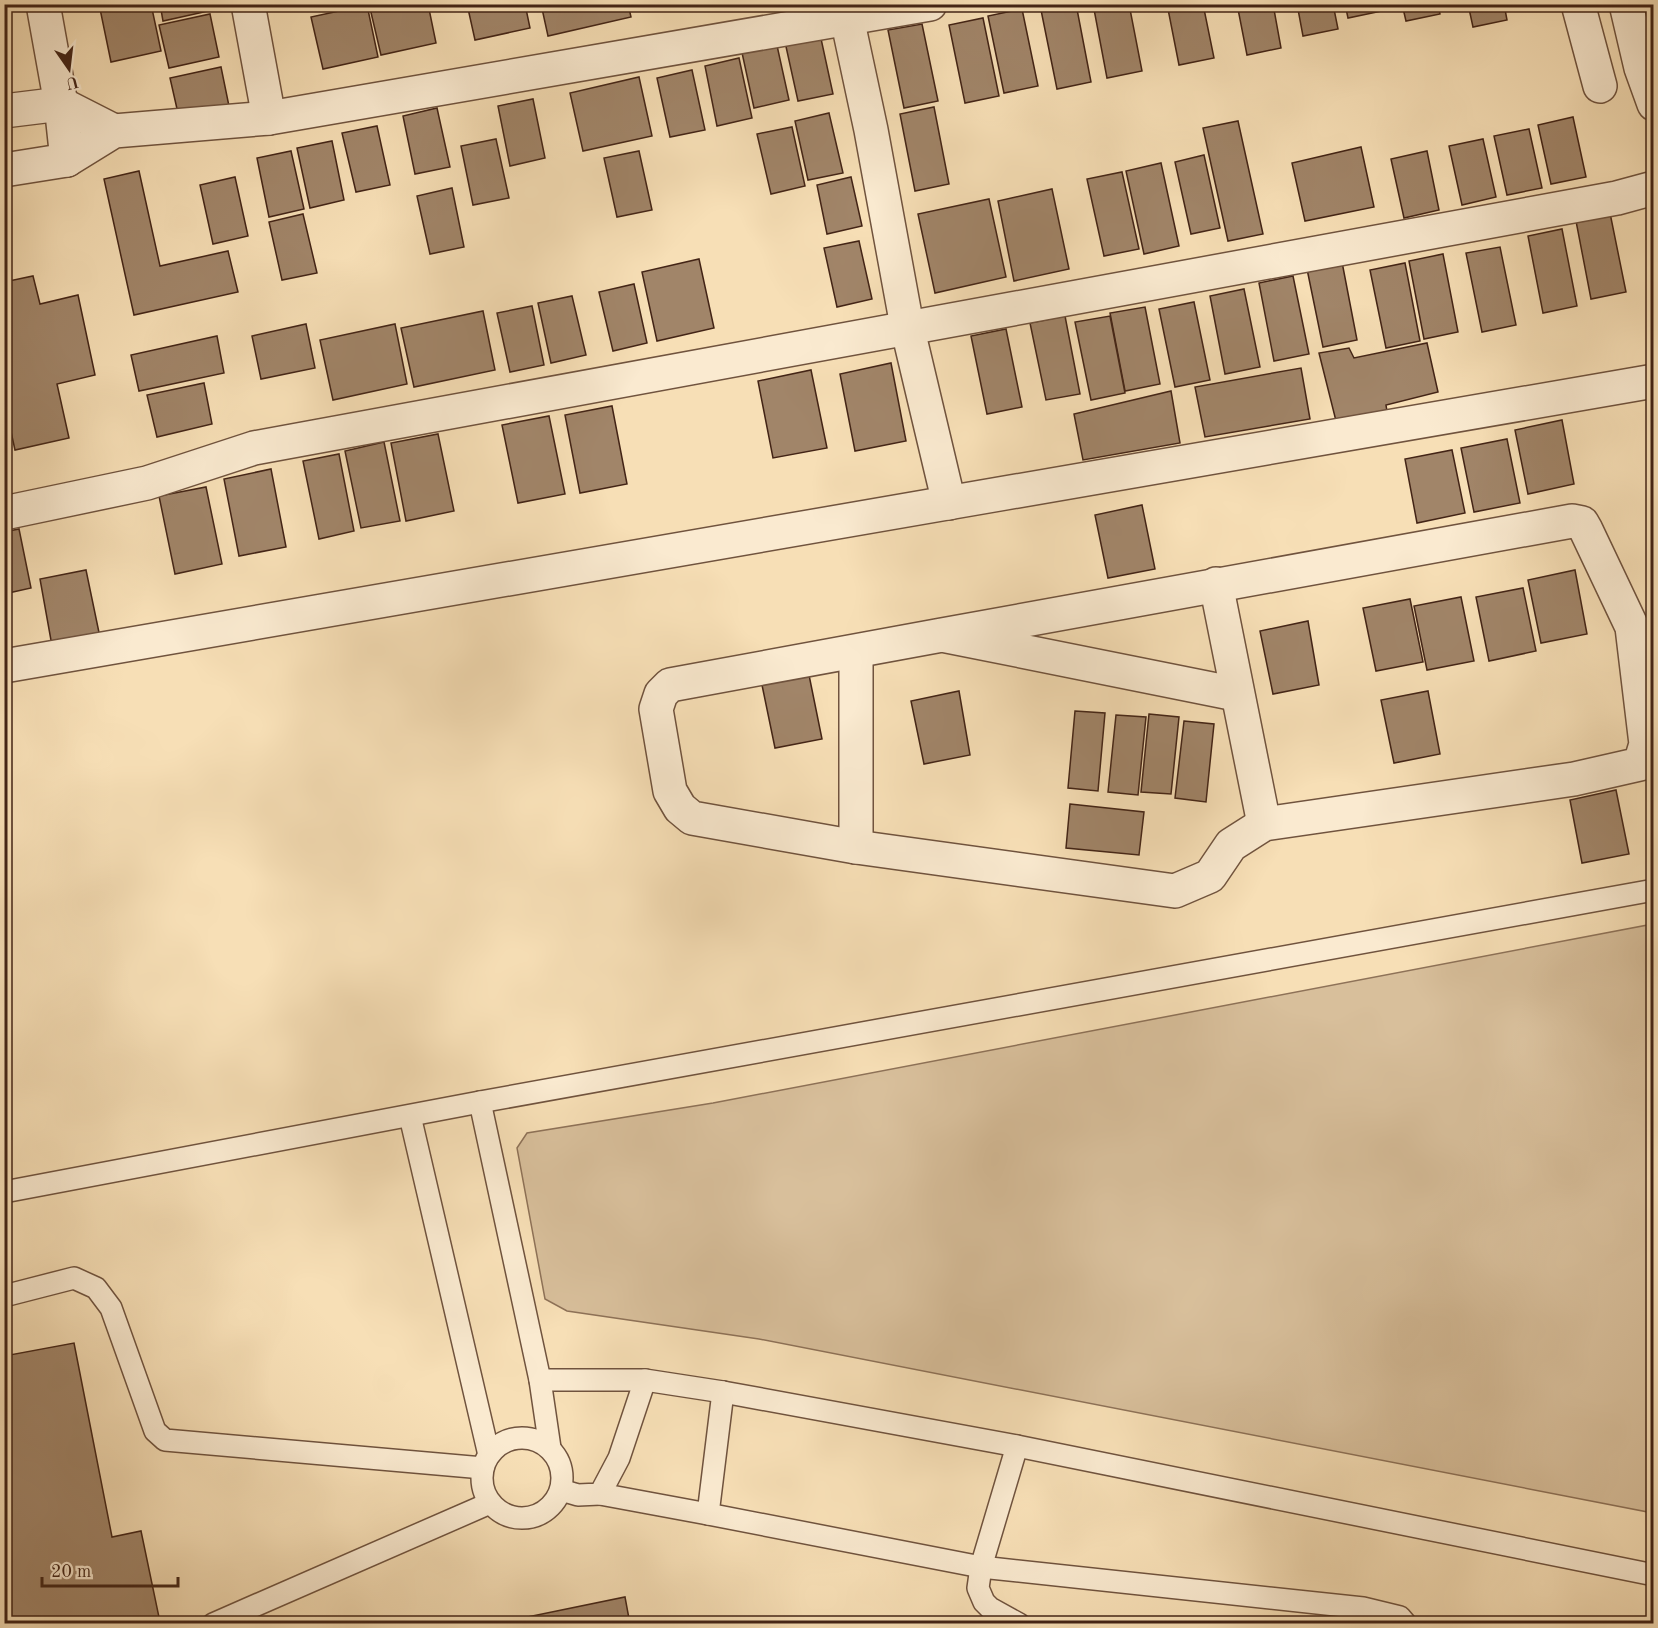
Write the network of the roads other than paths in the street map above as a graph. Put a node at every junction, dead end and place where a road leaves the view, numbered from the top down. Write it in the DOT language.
graph roads {
  1 [pos="43,4"];
  2 [pos="248,4"];
  3 [pos="930,4"];
  4 [pos="1578,4"];
  5 [pos="1626,4"];
  6 [pos="846,12"];
  7 [pos="1647,67"];
  8 [pos="1600,86"];
  9 [pos="61,104"];
  10 [pos="1653,104"];
  11 [pos="4,111"];
  12 [pos="269,118"];
  13 [pos="114,132"];
  14 [pos="67,160"];
  15 [pos="4,170"];
  16 [pos="1653,188"];
  17 [pos="907,326"];
  18 [pos="1653,381"];
  19 [pos="949,503"];
  20 [pos="4,513"];
  21 [pos="1216,584"];
  22 [pos="1642,625"];
  23 [pos="942,635"];
  24 [pos="856,652"];
  25 [pos="4,666"];
  26 [pos="1236,694"];
  27 [pos="1264,824"];
  28 [pos="856,847"];
  29 [pos="1653,890"];
  30 [pos="480,1102"];
  31 [pos="410,1116"];
  32 [pos="4,1192"];
  33 [pos="4,1296"];
  34 [pos="540,1380"];
  35 [pos="645,1380"];
  36 [pos="723,1392"];
  37 [pos="1017,1446"];
  38 [pos="550,1448"];
  39 [pos="486,1462"];
  40 [pos="561,1490"];
  41 [pos="600,1494"];
  42 [pos="490,1503"];
  43 [pos="708,1514"];
  44 [pos="981,1567"];
  45 [pos="1653,1575"];
  46 [pos="213,1623"];
  47 [pos="1019,1623"];
  48 [pos="1406,1623"];
  1 -- 9 [label="street"];
  2 -- 12 [label="street"];
  3 -- 6 [label="street"];
  4 -- 8 [label="street"];
  5 -- 7 [label="street"];
  6 -- 12 [label="street"];
  6 -- 17 [label="street"];
  7 -- 10 [label="street"];
  9 -- 11 [label="street"];
  9 -- 13 [label="street"];
  9 -- 14 [label="street"];
  12 -- 13 [label="street"];
  13 -- 14 [label="street"];
  14 -- 15 [label="street"];
  16 -- 17 [label="street"];
  17 -- 19 [label="street"];
  17 -- 20 [label="street"];
  18 -- 19 [label="street"];
  19 -- 25 [label="street"];
  21 -- 22 [label="street"];
  21 -- 23 [label="street"];
  21 -- 26 [label="street"];
  22 -- 27 [label="street"];
  23 -- 24 [label="street"];
  23 -- 26 [label="street"];
  24 -- 28 [label="street"];
  24 -- 28 [label="street"];
  26 -- 27 [label="street"];
  27 -- 28 [label="street"];
  29 -- 30 [label="lane"];
  30 -- 31 [label="lane"];
  30 -- 34 [label="lane"];
  31 -- 32 [label="lane"];
  31 -- 39 [label="lane"];
  33 -- 39 [label="lane"];
  34 -- 35 [label="lane"];
  34 -- 38 [label="lane"];
  35 -- 36 [label="lane"];
  35 -- 41 [label="lane"];
  36 -- 37 [label="lane"];
  36 -- 43 [label="lane"];
  37 -- 44 [label="lane"];
  37 -- 45 [label="lane"];
  38 -- 39 [label="lane"];
  38 -- 40 [label="lane"];
  39 -- 42 [label="lane"];
  40 -- 41 [label="lane"];
  40 -- 42 [label="lane"];
  41 -- 43 [label="lane"];
  42 -- 46 [label="lane"];
  43 -- 44 [label="lane"];
  44 -- 47 [label="lane"];
  44 -- 48 [label="lane"];
}
